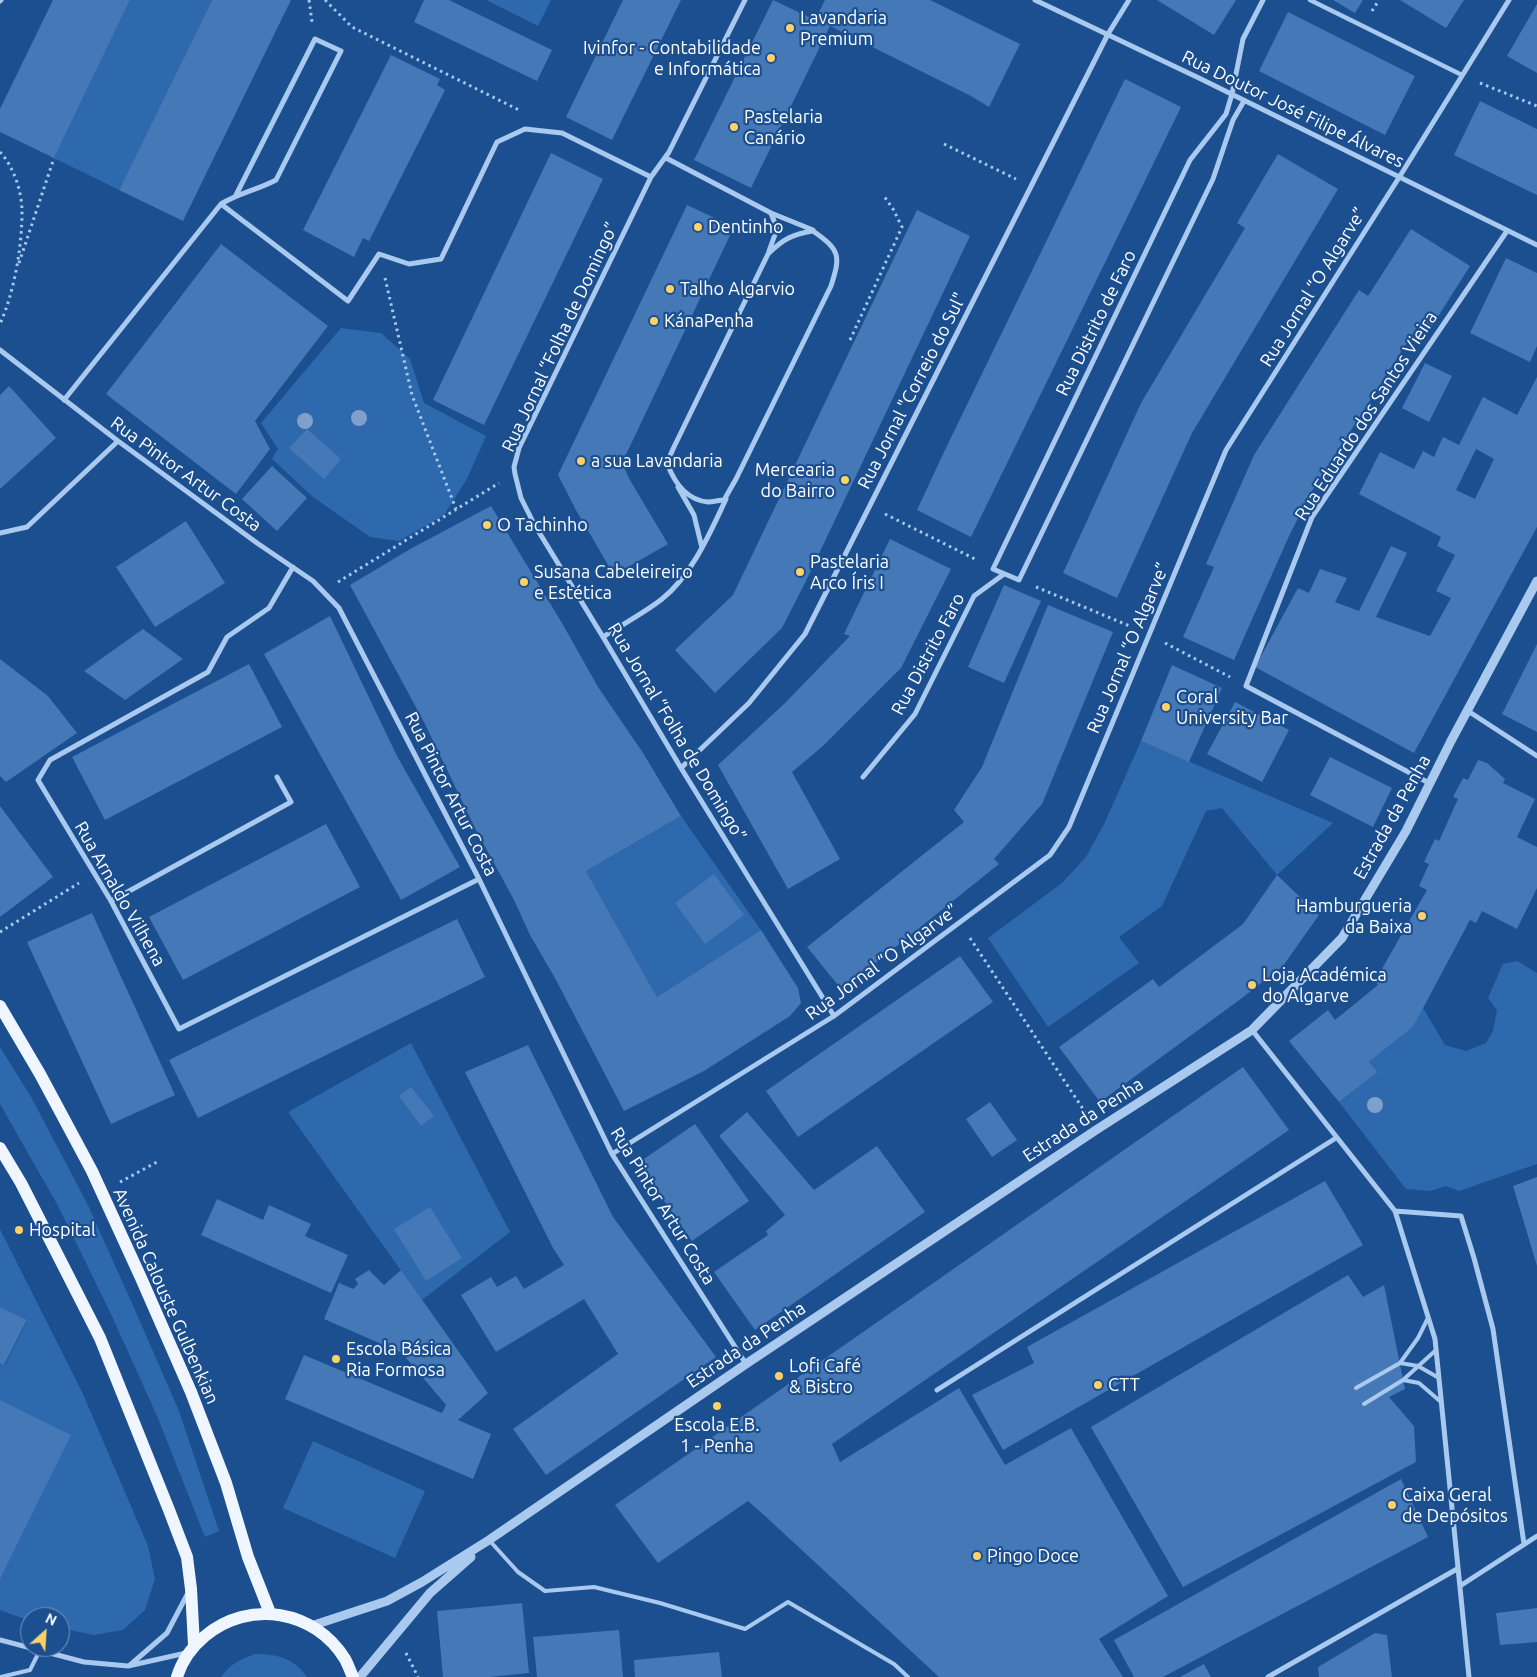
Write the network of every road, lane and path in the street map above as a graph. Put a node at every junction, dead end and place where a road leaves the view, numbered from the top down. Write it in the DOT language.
graph roads {
  1 [pos="325,0"];
  2 [pos="745,0"];
  3 [pos="1035,0"];
  4 [pos="1129,0"];
  5 [pos="1263,0"];
  6 [pos="1310,0"];
  7 [pos="1509,0"];
  8 [pos="1108,34"];
  9 [pos="1462,75"];
  10 [pos="1232,94"];
  11 [pos="1244,101"];
  12 [pos="1537,106"];
  13 [pos="523,112"];
  14 [pos="944,144"];
  15 [pos="0,152"];
  16 [pos="54,158"];
  17 [pos="666,158"];
  18 [pos="1400,176"];
  19 [pos="651,177"];
  20 [pos="1031,186"];
  21 [pos="236,195"];
  22 [pos="884,196"];
  23 [pos="221,204"];
  24 [pos="771,213"];
  25 [pos="813,230"];
  26 [pos="1507,231"];
  27 [pos="1537,245"];
  28 [pos="379,254"];
  29 [pos="768,254"];
  30 [pos="17,269"];
  31 [pos="0,324"];
  32 [pos="850,340"];
  33 [pos="0,350"];
  34 [pos="64,400"];
  35 [pos="118,441"];
  36 [pos="515,474"];
  37 [pos="736,478"];
  38 [pos="674,480"];
  39 [pos="869,506"];
  40 [pos="456,509"];
  41 [pos="0,533"];
  42 [pos="702,549"];
  43 [pos="293,567"];
  44 [pos="994,568"];
  45 [pos="1004,574"];
  46 [pos="1537,582"];
  47 [pos="324,591"];
  48 [pos="603,636"];
  49 [pos="1468,711"];
  50 [pos="1537,756"];
  51 [pos="681,768"];
  52 [pos="277,777"];
  53 [pos="863,777"];
  54 [pos="1429,783"];
  55 [pos="95,873"];
  56 [pos="479,879"];
  57 [pos="111,901"];
  58 [pos="960,923"];
  59 [pos="0,932"];
  60 [pos="0,1006"];
  61 [pos="834,1016"];
  62 [pos="1252,1030"];
  63 [pos="1096,1130"];
  64 [pos="1336,1138"];
  65 [pos="0,1148"];
  66 [pos="612,1154"];
  67 [pos="157,1162"];
  68 [pos="102,1193"];
  69 [pos="1395,1211"];
  70 [pos="1428,1318"];
  71 [pos="1436,1350"];
  72 [pos="1400,1363"];
  73 [pos="746,1364"];
  74 [pos="1418,1366"];
  75 [pos="1439,1378"];
  76 [pos="1403,1380"];
  77 [pos="1356,1388"];
  78 [pos="936,1390"];
  79 [pos="1441,1402"];
  80 [pos="1364,1404"];
  81 [pos="1537,1536"];
  82 [pos="489,1540"];
  83 [pos="1524,1544"];
  84 [pos="1457,1569"];
  85 [pos="1460,1586"];
  86 [pos="191,1589"];
  87 [pos="270,1613"];
  88 [pos="311,1626"];
  89 [pos="0,1640"];
  90 [pos="20,1645"];
  91 [pos="403,1647"];
  92 [pos="192,1649"];
  93 [pos="36,1657"];
  94 [pos="66,1657"];
  95 [pos="128,1666"];
  96 [pos="1,1677"];
  97 [pos="177,1677"];
  98 [pos="353,1677"];
  99 [pos="360,1677"];
  100 [pos="418,1677"];
  101 [pos="908,1677"];
  102 [pos="1268,1677"];
  103 [pos="1469,1677"];
  1 -- 13 [label="path"];
  2 -- 17 [label="street, Rua Jornal “Folha de Domingo”"];
  3 -- 8 [label="street, Rua Doutor José Filipe Álvares"];
  4 -- 8 [label="street, Rua Jornal \"Correio do Sul\""];
  5 -- 10 [label="street, Rua Distrito de Faro"];
  6 -- 9 [label="street"];
  7 -- 9 [label="street, Rua Jornal “O Algarve”"];
  8 -- 10 [label="street, Rua Doutor José Filipe Álvares"];
  8 -- 20 [label="street, Rua Jornal \"Correio do Sul\""];
  9 -- 12 [label="path"];
  9 -- 18 [label="street, Rua Jornal “O Algarve”"];
  10 -- 11 [label="street, Rua Doutor José Filipe Álvares"];
  10 -- 44 [label="street, Rua Distrito de Faro"];
  11 -- 18 [label="street, Rua Doutor José Filipe Álvares"];
  11 -- 45 [label="street"];
  14 -- 20 [label="path"];
  15 -- 30 [label="path"];
  16 -- 30 [label="path"];
  17 -- 19 [label="street, Rua Jornal “Folha de Domingo”"];
  17 -- 24 [label="street"];
  18 -- 26 [label="street, Rua Doutor José Filipe Álvares"];
  18 -- 58 [label="street, Rua Jornal “O Algarve”"];
  19 -- 28 [label="street"];
  19 -- 36 [label="street, Rua Jornal “Folha de Domingo”"];
  20 -- 39 [label="street, Rua Jornal \"Correio do Sul\""];
  21 -- 21 [label="street"];
  21 -- 23 [label="street"];
  22 -- 32 [label="path"];
  23 -- 28 [label="street"];
  23 -- 34 [label="street"];
  24 -- 25 [label="street"];
  24 -- 29 [label="street"];
  25 -- 29 [label="street"];
  25 -- 37 [label="street"];
  26 -- 27 [label="street, Rua Doutor José Filipe Álvares"];
  26 -- 54 [label="street, Rua Eduardo dos Santos Vieira"];
  28 -- 40 [label="path"];
  29 -- 38 [label="street"];
  30 -- 31 [label="path"];
  33 -- 34 [label="street, Rua Pintor Artur Costa"];
  34 -- 35 [label="street, Rua Pintor Artur Costa"];
  35 -- 41 [label="street"];
  35 -- 43 [label="street, Rua Pintor Artur Costa"];
  36 -- 40 [label="path"];
  36 -- 48 [label="street, Rua Jornal “Folha de Domingo”"];
  37 -- 38 [label="street"];
  37 -- 42 [label="street"];
  38 -- 42 [label="street"];
  39 -- 44 [label="path"];
  39 -- 51 [label="street, Rua Jornal \"Correio do Sul\""];
  40 -- 47 [label="path"];
  42 -- 48 [label="street"];
  43 -- 47 [label="street, Rua Pintor Artur Costa"];
  43 -- 55 [label="street, Rua Arnaldo Vilhena"];
  44 -- 45 [label="street"];
  45 -- 53 [label="street, Rua Distrito Faro"];
  46 -- 49 [label="street, Estrada da Penha"];
  47 -- 56 [label="street, Rua Pintor Artur Costa"];
  48 -- 51 [label="street, Rua Jornal “Folha de Domingo”"];
  49 -- 50 [label="street"];
  49 -- 54 [label="street, Estrada da Penha"];
  51 -- 61 [label="street, Rua Jornal “Folha de Domingo”"];
  52 -- 57 [label="street"];
  54 -- 62 [label="street, Estrada da Penha"];
  55 -- 57 [label="street, Rua Arnaldo Vilhena"];
  55 -- 59 [label="path"];
  56 -- 57 [label="street, Rua Arnaldo Vilhena"];
  56 -- 66 [label="street, Rua Pintor Artur Costa"];
  58 -- 61 [label="street, Rua Jornal “O Algarve”"];
  58 -- 63 [label="path"];
  60 -- 68 [label="main road, Avenida Calouste Gulbenkian"];
  61 -- 66 [label="street, Rua Jornal “O Algarve”"];
  62 -- 63 [label="street, Estrada da Penha"];
  62 -- 64 [label="street"];
  63 -- 73 [label="street, Estrada da Penha"];
  64 -- 69 [label="street"];
  64 -- 78 [label="street"];
  65 -- 86 [label="main road"];
  66 -- 73 [label="street, Rua Pintor Artur Costa"];
  67 -- 68 [label="path"];
  68 -- 87 [label="main road, Avenida Calouste Gulbenkian"];
  69 -- 70 [label="street"];
  69 -- 83 [label="street"];
  70 -- 71 [label="street"];
  70 -- 72 [label="lane"];
  71 -- 74 [label="lane"];
  71 -- 75 [label="street"];
  72 -- 74 [label="lane"];
  72 -- 77 [label="lane"];
  73 -- 82 [label="street, Estrada da Penha"];
  74 -- 75 [label="lane"];
  74 -- 76 [label="lane"];
  75 -- 79 [label="street"];
  76 -- 79 [label="lane"];
  76 -- 80 [label="lane"];
  79 -- 84 [label="street"];
  81 -- 83 [label="street"];
  82 -- 88 [label="street"];
  82 -- 99 [label="street"];
  82 -- 101 [label="lane"];
  83 -- 85 [label="street"];
  84 -- 85 [label="street"];
  84 -- 102 [label="street"];
  85 -- 103 [label="street"];
  86 -- 92 [label="main road"];
  86 -- 95 [label="street"];
  87 -- 88 [label="main road"];
  87 -- 92 [label="main road"];
  88 -- 98 [label="main road"];
  89 -- 90 [label="street"];
  91 -- 100 [label="path"];
  92 -- 95 [label="street"];
  92 -- 97 [label="main road"];
  93 -- 96 [label="lane"];
  94 -- 95 [label="street"];
}
